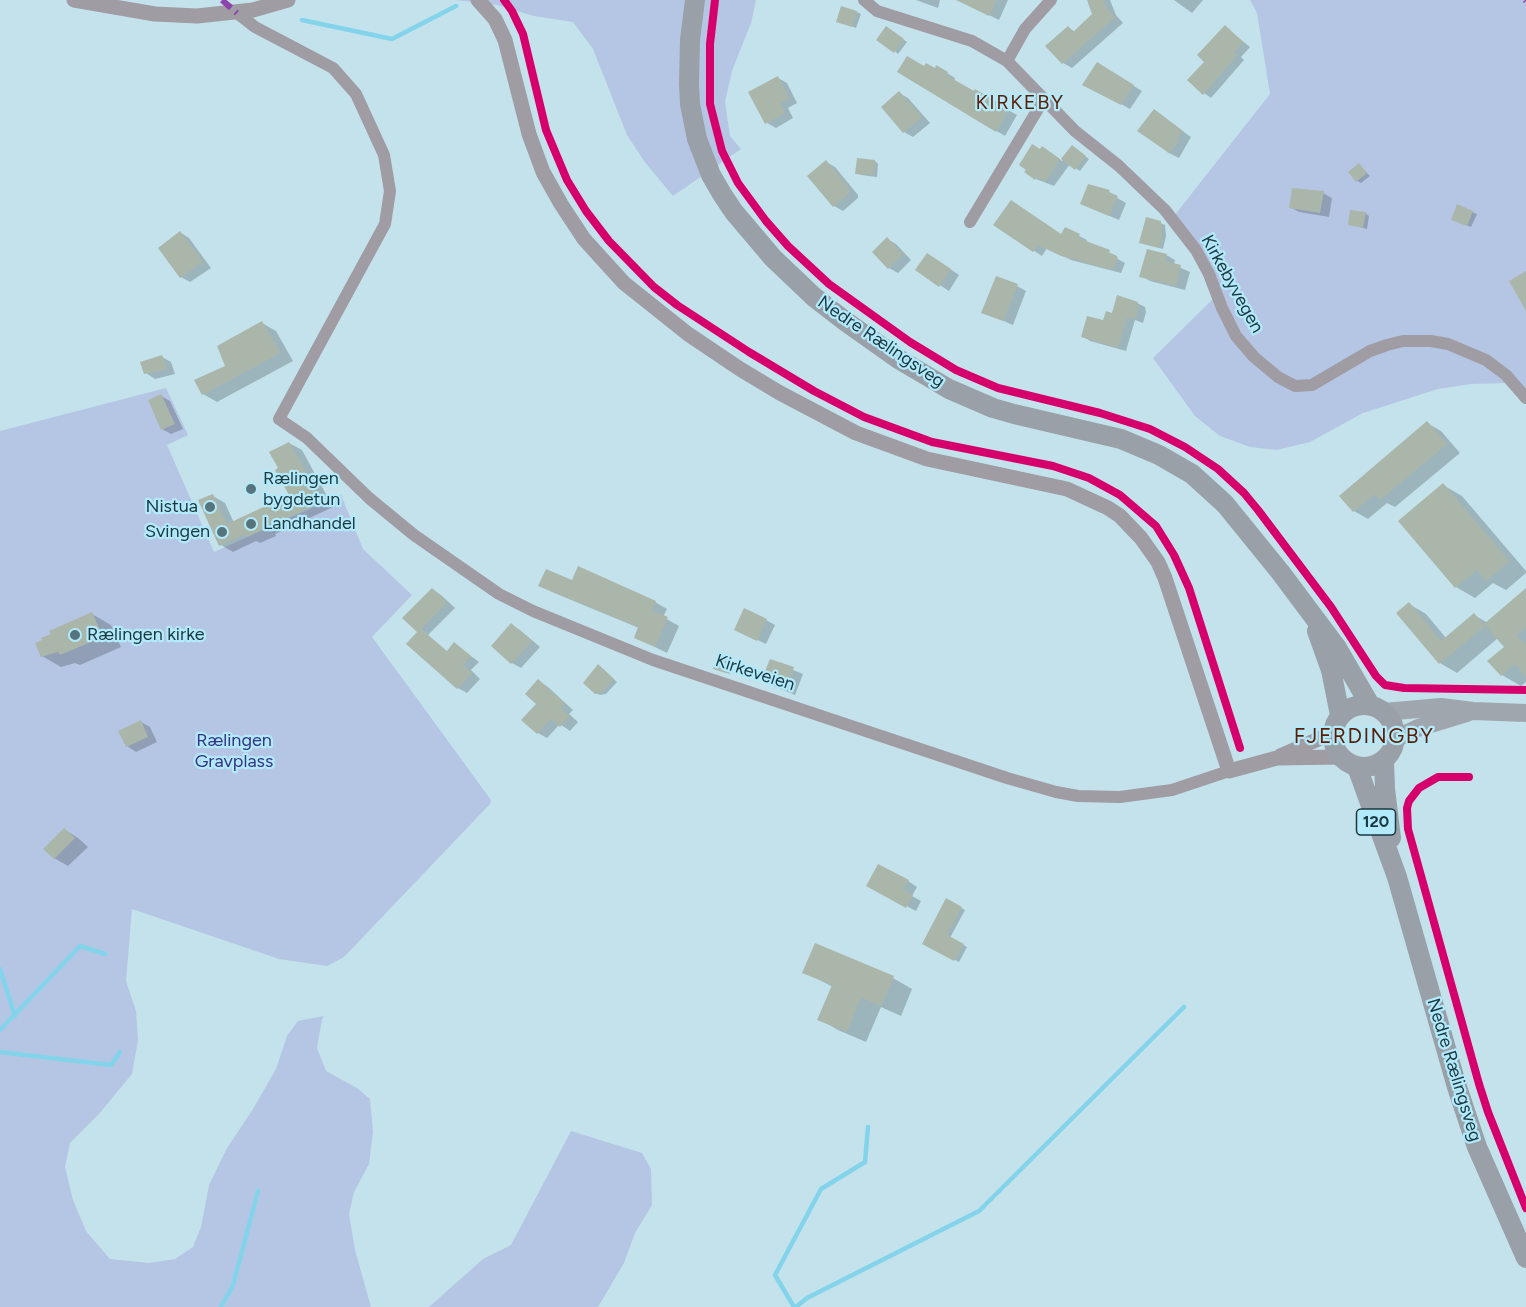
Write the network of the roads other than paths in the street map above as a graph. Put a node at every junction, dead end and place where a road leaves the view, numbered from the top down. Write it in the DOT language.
graph roads {
  1 [pos="74,0"];
  2 [pos="288,0"];
  3 [pos="478,0"];
  4 [pos="695,0"];
  5 [pos="864,0"];
  6 [pos="1051,0"];
  7 [pos="237,13"];
  8 [pos="1006,60"];
  9 [pos="1044,99"];
  10 [pos="970,222"];
  11 [pos="1526,398"];
  12 [pos="1311,615"];
  13 [pos="1377,708"];
  14 [pos="1473,711"];
  15 [pos="1526,713"];
  16 [pos="1340,715"];
  17 [pos="1332,733"];
  18 [pos="1395,739"];
  19 [pos="1277,758"];
  20 [pos="1384,760"];
  21 [pos="1349,762"];
  22 [pos="1229,771"];
  23 [pos="1397,877"];
  24 [pos="1526,1258"];
  1 -- 7 [label="street"];
  2 -- 7 [label="street"];
  3 -- 22 [label="street"];
  4 -- 12 [label="main road, Nedre Rælingsveg"];
  5 -- 8 [label="street, Kirkebyvegen"];
  6 -- 8 [label="street"];
  7 -- 22 [label="street, Kirkeveien"];
  8 -- 9 [label="street, Kirkebyvegen"];
  9 -- 10 [label="street"];
  9 -- 11 [label="street, Kirkebyvegen"];
  12 -- 13 [label="main road, Nedre Rælingsveg"];
  12 -- 16 [label="main road, Nedre Rælingsveg"];
  13 -- 14 [label="main road"];
  13 -- 16 [label="main road"];
  13 -- 18 [label="main road"];
  14 -- 15 [label="main road"];
  14 -- 18 [label="main road"];
  16 -- 17 [label="main road"];
  17 -- 19 [label="street, Kirkeveien"];
  17 -- 21 [label="main road, 120"];
  18 -- 20 [label="main road"];
  19 -- 21 [label="street, Kirkeveien"];
  19 -- 22 [label="street, Kirkeveien"];
  20 -- 21 [label="main road"];
  20 -- 23 [label="main road, Nedre Rælingsveg / 120"];
  21 -- 23 [label="main road, Nedre Rælingsveg / 120"];
  23 -- 24 [label="main road, Nedre Rælingsveg / 120"];
}
